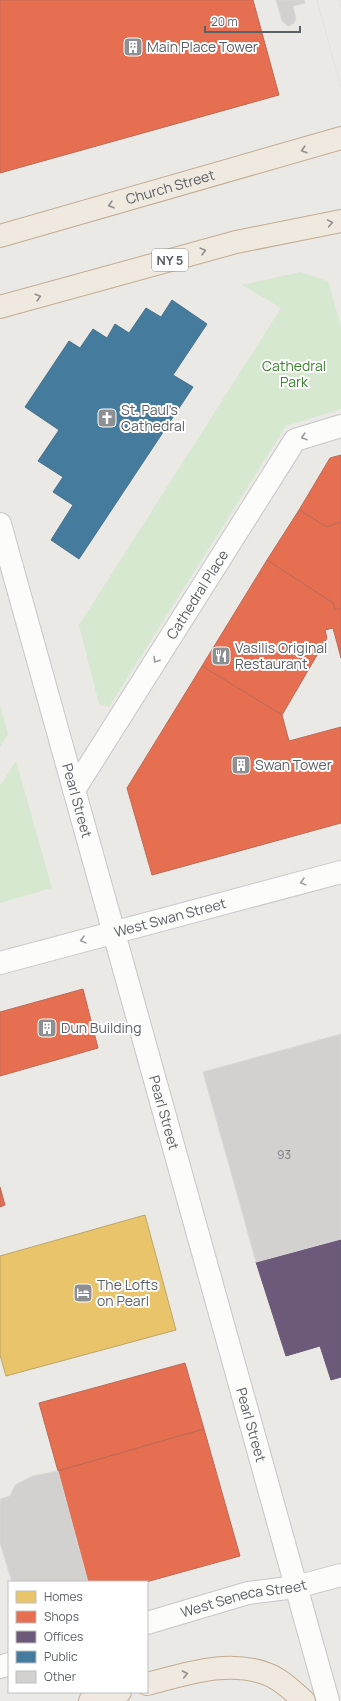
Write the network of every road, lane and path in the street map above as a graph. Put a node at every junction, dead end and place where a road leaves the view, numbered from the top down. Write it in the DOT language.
graph roads {
  1 [pos="341,138"];
  2 [pos="341,221"];
  3 [pos="0,236"];
  4 [pos="0,308"];
  5 [pos="341,426"];
  6 [pos="0,524"];
  7 [pos="74,790"];
  8 [pos="341,872"];
  9 [pos="113,932"];
  10 [pos="0,963"];
  11 [pos="341,1575"];
  12 [pos="296,1587"];
  13 [pos="148,1623"];
  14 [pos="148,1684"];
  15 [pos="117,1693"];
  16 [pos="90,1701"];
  17 [pos="304,1701"];
  18 [pos="328,1701"];
  1 -- 3 [label="highway, Church Street, one-way"];
  4 -- 2 [label="highway, NY 5, one-way"];
  5 -- 7 [label="street, Cathedral Place, one-way"];
  6 -- 7 [label="street, Pearl Street"];
  7 -- 9 [label="street, Pearl Street"];
  8 -- 9 [label="street, West Swan Street, one-way"];
  9 -- 10 [label="street, West Swan Street, one-way"];
  9 -- 12 [label="street, Pearl Street"];
  11 -- 12 [label="street, West Seneca Street"];
  12 -- 13 [label="street, West Seneca Street"];
  12 -- 18 [label="street, Pearl Street"];
  14 -- 17 [label="highway, one-way"];
  15 -- 16 [label="highway"];
}
